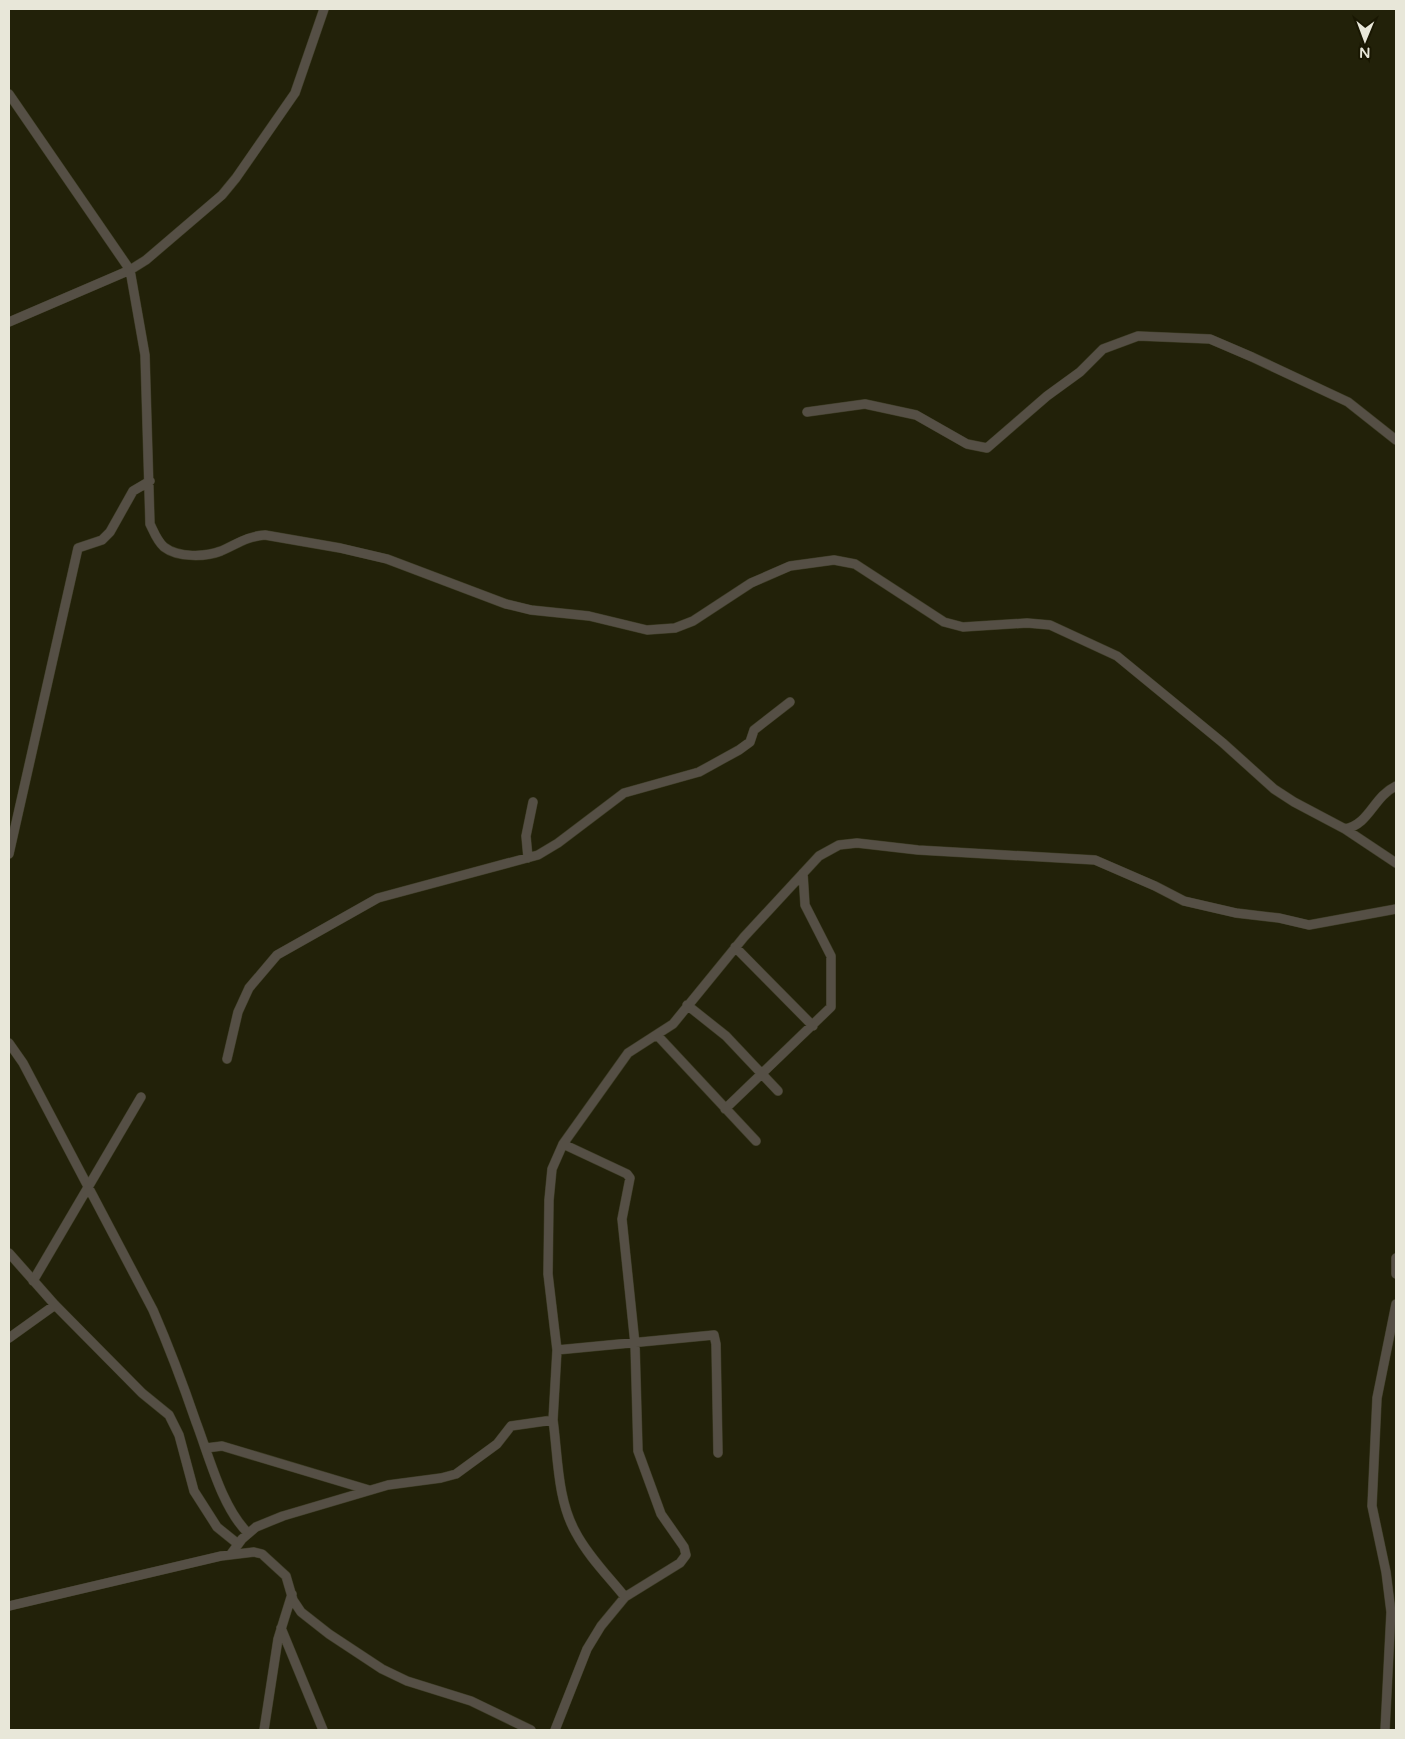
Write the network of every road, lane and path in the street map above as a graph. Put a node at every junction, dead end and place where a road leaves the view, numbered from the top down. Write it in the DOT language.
graph roads {
  1 [pos="324,9"];
  2 [pos="9,94"];
  3 [pos="130,270"];
  4 [pos="9,322"];
  5 [pos="807,412"];
  6 [pos="1396,440"];
  7 [pos="150,482"];
  8 [pos="790,702"];
  9 [pos="1396,786"];
  10 [pos="532,802"];
  11 [pos="1346,829"];
  12 [pos="9,854"];
  13 [pos="528,858"];
  14 [pos="1396,863"];
  15 [pos="802,873"];
  16 [pos="1396,909"];
  17 [pos="736,947"];
  18 [pos="687,1005"];
  19 [pos="813,1026"];
  20 [pos="657,1035"];
  21 [pos="9,1043"];
  22 [pos="227,1060"];
  23 [pos="763,1074"];
  24 [pos="778,1091"];
  25 [pos="141,1096"];
  26 [pos="725,1108"];
  27 [pos="756,1141"];
  28 [pos="563,1144"];
  29 [pos="88,1190"];
  30 [pos="9,1253"];
  31 [pos="1396,1258"];
  32 [pos="1396,1274"];
  33 [pos="33,1281"];
  34 [pos="1396,1304"];
  35 [pos="55,1305"];
  36 [pos="9,1338"];
  37 [pos="635,1344"];
  38 [pos="557,1350"];
  39 [pos="553,1420"];
  40 [pos="206,1448"];
  41 [pos="718,1454"];
  42 [pos="369,1490"];
  43 [pos="248,1533"];
  44 [pos="238,1544"];
  45 [pos="231,1554"];
  46 [pos="292,1593"];
  47 [pos="625,1598"];
  48 [pos="9,1606"];
  49 [pos="281,1628"];
  50 [pos="264,1730"];
  51 [pos="323,1730"];
  52 [pos="531,1730"];
  53 [pos="555,1730"];
  54 [pos="1385,1730"];
  1 -- 3 [label="street"];
  2 -- 3 [label="street"];
  3 -- 4 [label="street"];
  3 -- 7 [label="street"];
  5 -- 6 [label="street"];
  7 -- 11 [label="street"];
  7 -- 12 [label="street"];
  8 -- 13 [label="street"];
  9 -- 11 [label="street"];
  10 -- 13 [label="street"];
  11 -- 14 [label="street"];
  13 -- 22 [label="street"];
  15 -- 16 [label="street"];
  15 -- 17 [label="street"];
  15 -- 19 [label="street"];
  17 -- 18 [label="street"];
  17 -- 19 [label="street"];
  18 -- 20 [label="street"];
  18 -- 23 [label="street"];
  19 -- 23 [label="street"];
  20 -- 26 [label="street"];
  20 -- 28 [label="street"];
  21 -- 29 [label="street"];
  23 -- 24 [label="street"];
  23 -- 26 [label="street"];
  25 -- 29 [label="street"];
  26 -- 27 [label="street"];
  28 -- 37 [label="street"];
  28 -- 38 [label="street"];
  29 -- 33 [label="street"];
  29 -- 40 [label="street"];
  30 -- 33 [label="street"];
  31 -- 32 [label="street"];
  33 -- 35 [label="street"];
  34 -- 54 [label="street"];
  35 -- 36 [label="street"];
  35 -- 44 [label="street"];
  37 -- 38 [label="street"];
  37 -- 41 [label="street"];
  37 -- 47 [label="street"];
  38 -- 39 [label="street"];
  39 -- 42 [label="street"];
  39 -- 47 [label="street"];
  40 -- 42 [label="street"];
  40 -- 43 [label="street"];
  42 -- 43 [label="street"];
  43 -- 44 [label="street"];
  44 -- 45 [label="street"];
  45 -- 46 [label="street"];
  45 -- 48 [label="street"];
  46 -- 49 [label="street"];
  46 -- 52 [label="street"];
  47 -- 53 [label="street"];
  49 -- 50 [label="street"];
  49 -- 51 [label="street"];
}
